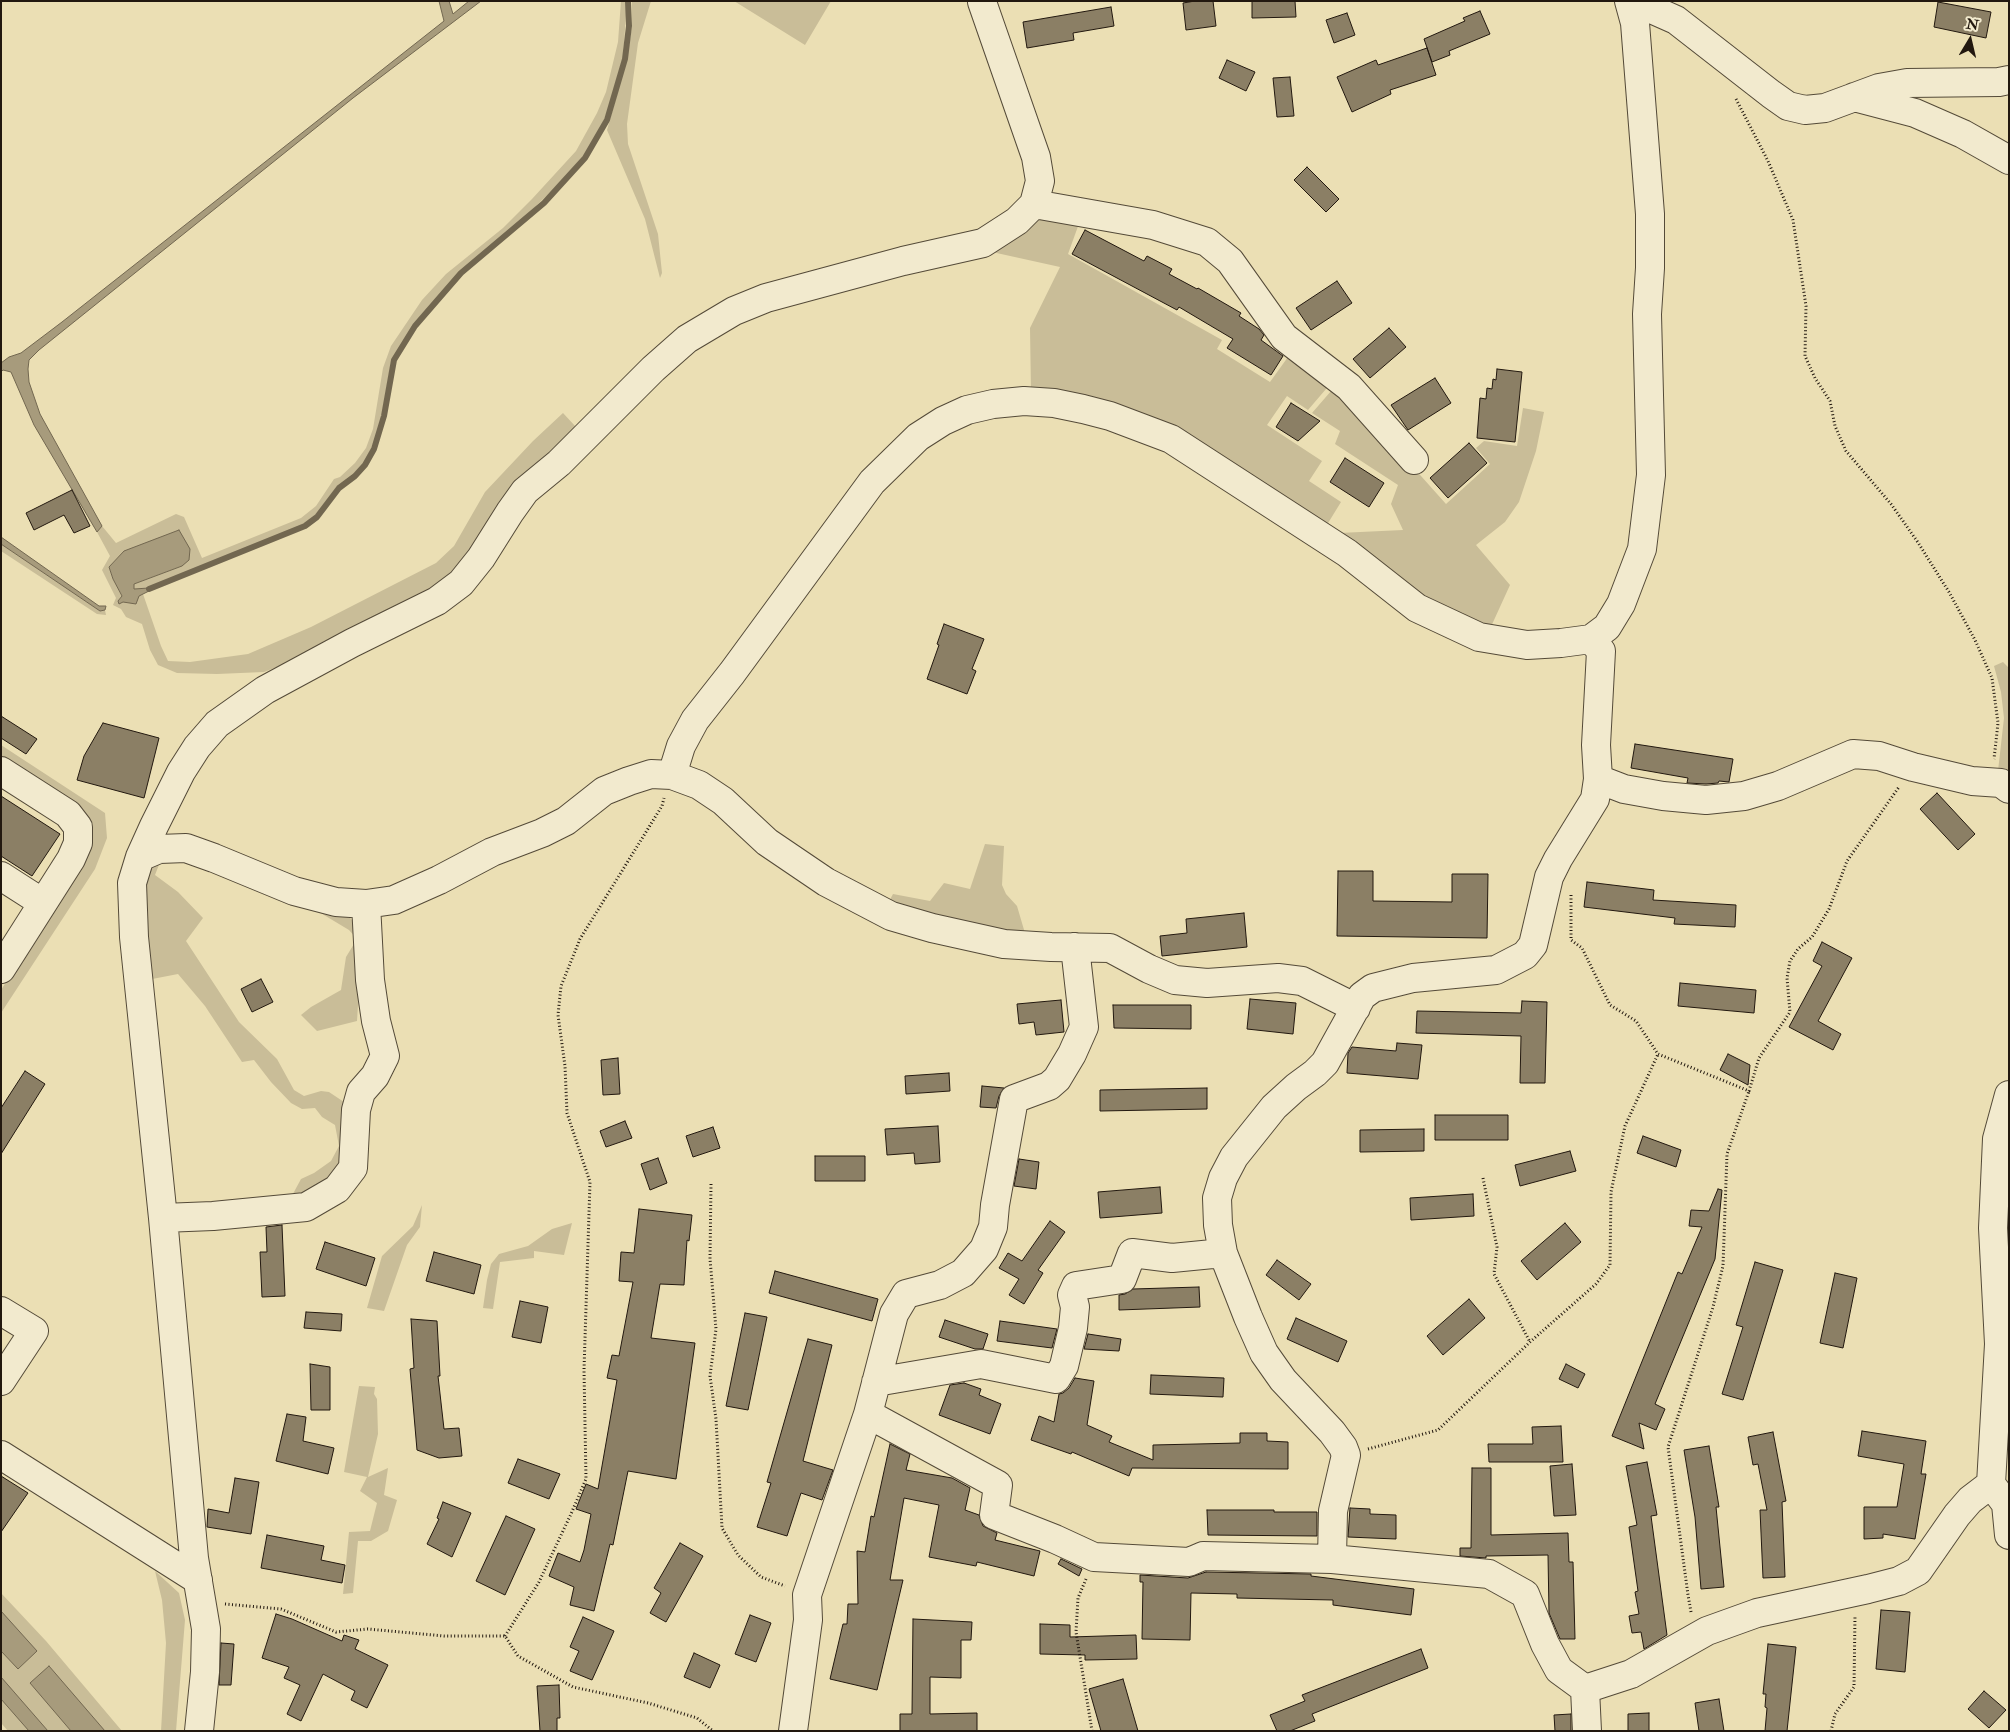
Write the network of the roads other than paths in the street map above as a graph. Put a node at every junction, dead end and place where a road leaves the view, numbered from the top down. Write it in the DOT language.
graph roads {
  1 [pos="980,2"];
  2 [pos="1630,3"];
  3 [pos="2009,80"];
  4 [pos="1854,97"];
  5 [pos="2009,160"];
  6 [pos="1034,204"];
  7 [pos="1414,460"];
  8 [pos="1591,639"];
  9 [pos="1,771"];
  10 [pos="672,775"];
  11 [pos="1598,779"];
  12 [pos="2000,786"];
  13 [pos="140,857"];
  14 [pos="1,876"];
  15 [pos="43,903"];
  16 [pos="366,904"];
  17 [pos="1075,947"];
  18 [pos="1,969"];
  19 [pos="1356,1008"];
  20 [pos="2009,1096"];
  21 [pos="163,1218"];
  22 [pos="1223,1253"];
  23 [pos="1,1310"];
  24 [pos="1,1380"];
  25 [pos="876,1382"];
  26 [pos="868,1414"];
  27 [pos="1,1455"];
  28 [pos="1991,1484"];
  29 [pos="2009,1535"];
  30 [pos="1332,1559"];
  31 [pos="200,1592"];
  32 [pos="1585,1689"];
  33 [pos="199,1731"];
  34 [pos="793,1731"];
  35 [pos="1587,1731"];
  1 -- 6 [label="street"];
  2 -- 4 [label="street"];
  2 -- 8 [label="street"];
  3 -- 4 [label="street"];
  4 -- 5 [label="street"];
  6 -- 7 [label="street"];
  6 -- 13 [label="street"];
  8 -- 10 [label="street"];
  8 -- 11 [label="street"];
  9 -- 15 [label="street"];
  10 -- 16 [label="street"];
  10 -- 17 [label="street"];
  11 -- 12 [label="street"];
  11 -- 19 [label="street"];
  13 -- 16 [label="street"];
  13 -- 21 [label="street"];
  14 -- 15 [label="street"];
  15 -- 18 [label="street"];
  16 -- 21 [label="street"];
  17 -- 19 [label="street"];
  17 -- 25 [label="street"];
  19 -- 22 [label="street"];
  20 -- 28 [label="street"];
  21 -- 31 [label="street"];
  22 -- 25 [label="street"];
  22 -- 30 [label="street"];
  23 -- 24 [label="street"];
  25 -- 26 [label="street"];
  26 -- 30 [label="street"];
  26 -- 34 [label="street"];
  27 -- 31 [label="street"];
  28 -- 29 [label="street"];
  28 -- 32 [label="street"];
  30 -- 32 [label="street"];
  31 -- 33 [label="street"];
  32 -- 35 [label="street"];
}
